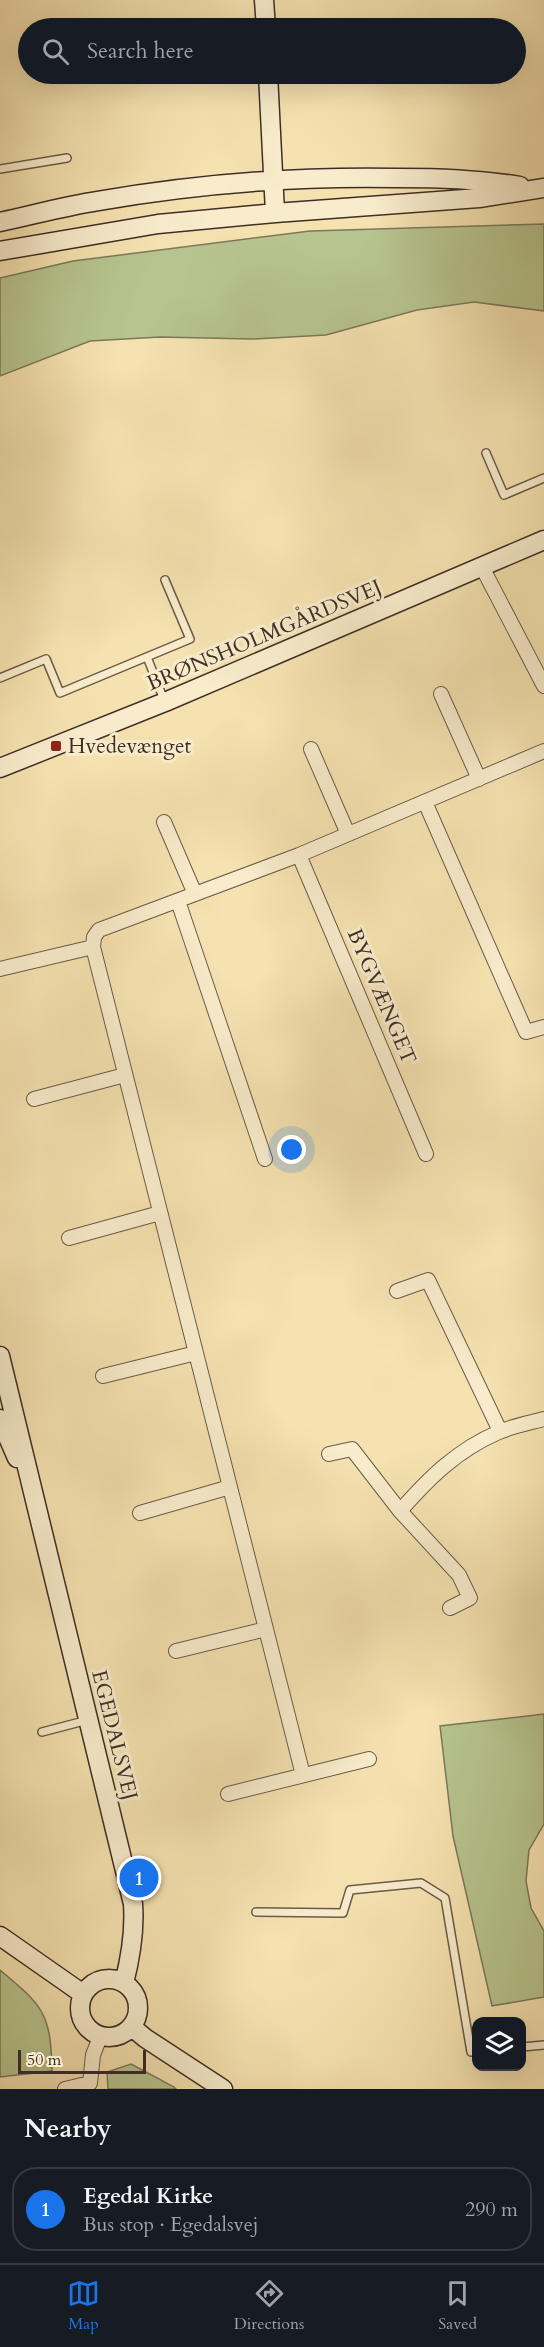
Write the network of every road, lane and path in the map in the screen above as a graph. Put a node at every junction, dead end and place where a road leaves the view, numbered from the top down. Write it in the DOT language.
graph roads {
  1 [pos="264,0"];
  2 [pos="265,18"];
  3 [pos="268,84"];
  4 [pos="67,158"];
  5 [pos="0,169"];
  6 [pos="273,180"];
  7 [pos="539,188"];
  8 [pos="275,213"];
  9 [pos="0,222"];
  10 [pos="0,251"];
  11 [pos="486,453"];
  12 [pos="544,478"];
  13 [pos="544,540"];
  14 [pos="482,567"];
  15 [pos="165,580"];
  16 [pos="147,657"];
  17 [pos="544,657"];
  18 [pos="531,663"];
  19 [pos="0,678"];
  20 [pos="544,686"];
  21 [pos="441,694"];
  22 [pos="165,702"];
  23 [pos="311,748"];
  24 [pos="544,751"];
  25 [pos="0,768"];
  26 [pos="479,779"];
  27 [pos="425,801"];
  28 [pos="164,822"];
  29 [pos="348,834"];
  30 [pos="299,855"];
  31 [pos="195,894"];
  32 [pos="178,901"];
  33 [pos="93,947"];
  34 [pos="0,969"];
  35 [pos="544,1027"];
  36 [pos="125,1075"];
  37 [pos="34,1099"];
  38 [pos="426,1154"];
  39 [pos="265,1159"];
  40 [pos="160,1213"];
  41 [pos="69,1238"];
  42 [pos="397,1291"];
  43 [pos="195,1353"];
  44 [pos="2,1365"];
  45 [pos="104,1376"];
  46 [pos="0,1419"];
  47 [pos="544,1419"];
  48 [pos="500,1431"];
  49 [pos="329,1454"];
  50 [pos="230,1487"];
  51 [pos="33,1499"];
  52 [pos="400,1511"];
  53 [pos="140,1513"];
  54 [pos="450,1608"];
  55 [pos="266,1629"];
  56 [pos="176,1651"];
  57 [pos="88,1720"];
  58 [pos="42,1732"];
  59 [pos="369,1759"];
  60 [pos="303,1775"];
  61 [pos="228,1794"];
  62 [pos="256,1912"];
  63 [pos="0,1935"];
  64 [pos="124,1983"];
  65 [pos="83,1994"];
  66 [pos="132,2026"];
  67 [pos="100,2037"];
  68 [pos="544,2045"];
  69 [pos="526,2047"];
  70 [pos="472,2052"];
  71 [pos="90,2086"];
  72 [pos="65,2089"];
  73 [pos="224,2089"];
  1 -- 2 [label="street"];
  3 -- 6 [label="street"];
  4 -- 5 [label="lane"];
  6 -- 7 [label="street"];
  6 -- 8 [label="street"];
  6 -- 9 [label="street"];
  7 -- 8 [label="street"];
  8 -- 10 [label="street"];
  11 -- 12 [label="lane"];
  13 -- 14 [label="street, BRØNSHOLMGÅRDSVEJ"];
  14 -- 18 [label="street"];
  14 -- 22 [label="street, BRØNSHOLMGÅRDSVEJ"];
  15 -- 16 [label="lane"];
  16 -- 19 [label="lane"];
  16 -- 22 [label="lane"];
  17 -- 18 [label="street"];
  18 -- 20 [label="street"];
  21 -- 26 [label="street"];
  22 -- 25 [label="street, BRØNSHOLMGÅRDSVEJ"];
  23 -- 29 [label="street"];
  24 -- 26 [label="street"];
  26 -- 27 [label="street"];
  27 -- 29 [label="street"];
  27 -- 35 [label="street"];
  28 -- 31 [label="street"];
  29 -- 30 [label="street"];
  30 -- 31 [label="street"];
  30 -- 38 [label="street, BYGVÆNGET"];
  31 -- 32 [label="street"];
  32 -- 33 [label="street"];
  32 -- 39 [label="street"];
  33 -- 34 [label="street"];
  33 -- 36 [label="street"];
  36 -- 37 [label="street"];
  36 -- 40 [label="street"];
  40 -- 41 [label="street"];
  40 -- 43 [label="street"];
  42 -- 48 [label="street"];
  43 -- 45 [label="street"];
  43 -- 50 [label="street"];
  44 -- 51 [label="street, EGEDALSVEJ"];
  46 -- 51 [label="street, EGEDALSVEJ"];
  47 -- 48 [label="street"];
  48 -- 52 [label="street"];
  49 -- 52 [label="street"];
  50 -- 53 [label="street"];
  50 -- 55 [label="street"];
  51 -- 57 [label="street, EGEDALSVEJ"];
  52 -- 54 [label="street"];
  55 -- 56 [label="street"];
  55 -- 60 [label="street"];
  57 -- 58 [label="lane"];
  57 -- 64 [label="street, EGEDALSVEJ"];
  59 -- 60 [label="street"];
  60 -- 61 [label="street"];
  62 -- 70 [label="lane"];
  63 -- 65 [label="street"];
  64 -- 65 [label="street"];
  64 -- 66 [label="street"];
  65 -- 67 [label="street"];
  66 -- 67 [label="street"];
  66 -- 73 [label="street"];
  67 -- 71 [label="street"];
  68 -- 69 [label="lane"];
  71 -- 72 [label="street"];
}
